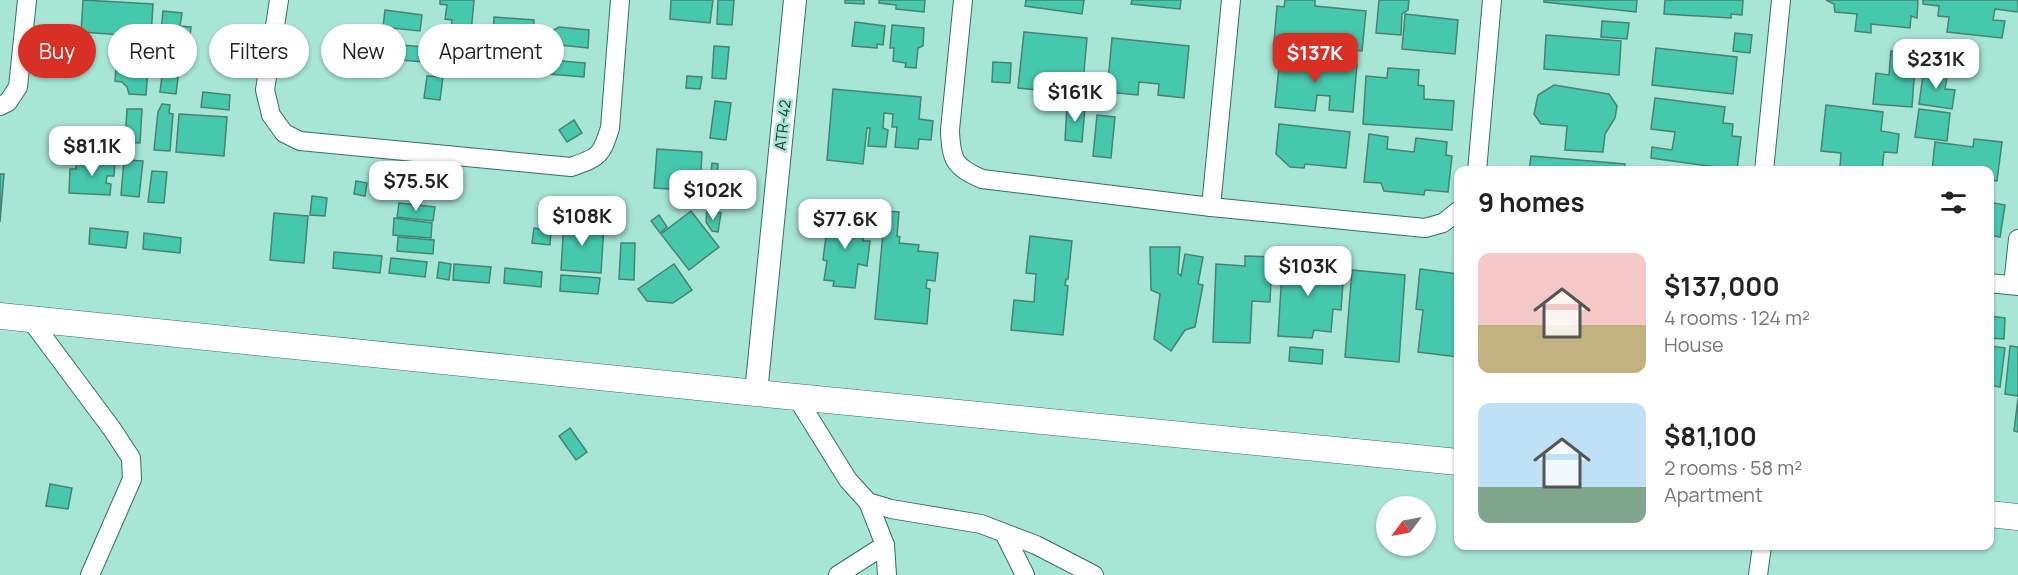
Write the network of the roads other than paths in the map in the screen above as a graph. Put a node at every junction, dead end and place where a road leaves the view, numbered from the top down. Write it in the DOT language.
graph roads {
  1 [pos="27,0"];
  2 [pos="279,0"];
  3 [pos="620,0"];
  4 [pos="795,0"];
  5 [pos="963,0"];
  6 [pos="1231,0"];
  7 [pos="1492,0"];
  8 [pos="1781,0"];
  9 [pos="0,106"];
  10 [pos="1477,166"];
  11 [pos="1764,166"];
  12 [pos="1211,207"];
  13 [pos="1454,214"];
  14 [pos="2018,239"];
  15 [pos="1994,284"];
  16 [pos="2015,286"];
  17 [pos="0,316"];
  18 [pos="30,319"];
  19 [pos="756,393"];
  20 [pos="797,398"];
  21 [pos="1454,462"];
  22 [pos="868,502"];
  23 [pos="1994,515"];
  24 [pos="2018,517"];
  25 [pos="1004,533"];
  26 [pos="885,545"];
  27 [pos="1761,550"];
  28 [pos="90,575"];
  29 [pos="838,575"];
  30 [pos="887,575"];
  31 [pos="1025,575"];
  32 [pos="1094,575"];
  33 [pos="1758,575"];
  1 -- 9 [label="street"];
  2 -- 3 [label="street"];
  4 -- 19 [label="street, ATR-42"];
  5 -- 12 [label="street"];
  6 -- 12 [label="street"];
  7 -- 10 [label="street"];
  8 -- 11 [label="street"];
  12 -- 13 [label="street"];
  14 -- 16 [label="street"];
  15 -- 16 [label="street"];
  17 -- 18 [label="main road"];
  18 -- 19 [label="main road"];
  18 -- 28 [label="street"];
  19 -- 20 [label="main road"];
  20 -- 21 [label="main road"];
  20 -- 22 [label="street"];
  22 -- 25 [label="street"];
  22 -- 26 [label="street"];
  23 -- 24 [label="main road"];
  25 -- 31 [label="street"];
  25 -- 32 [label="street"];
  26 -- 29 [label="street"];
  26 -- 30 [label="street"];
  27 -- 33 [label="street"];
}
